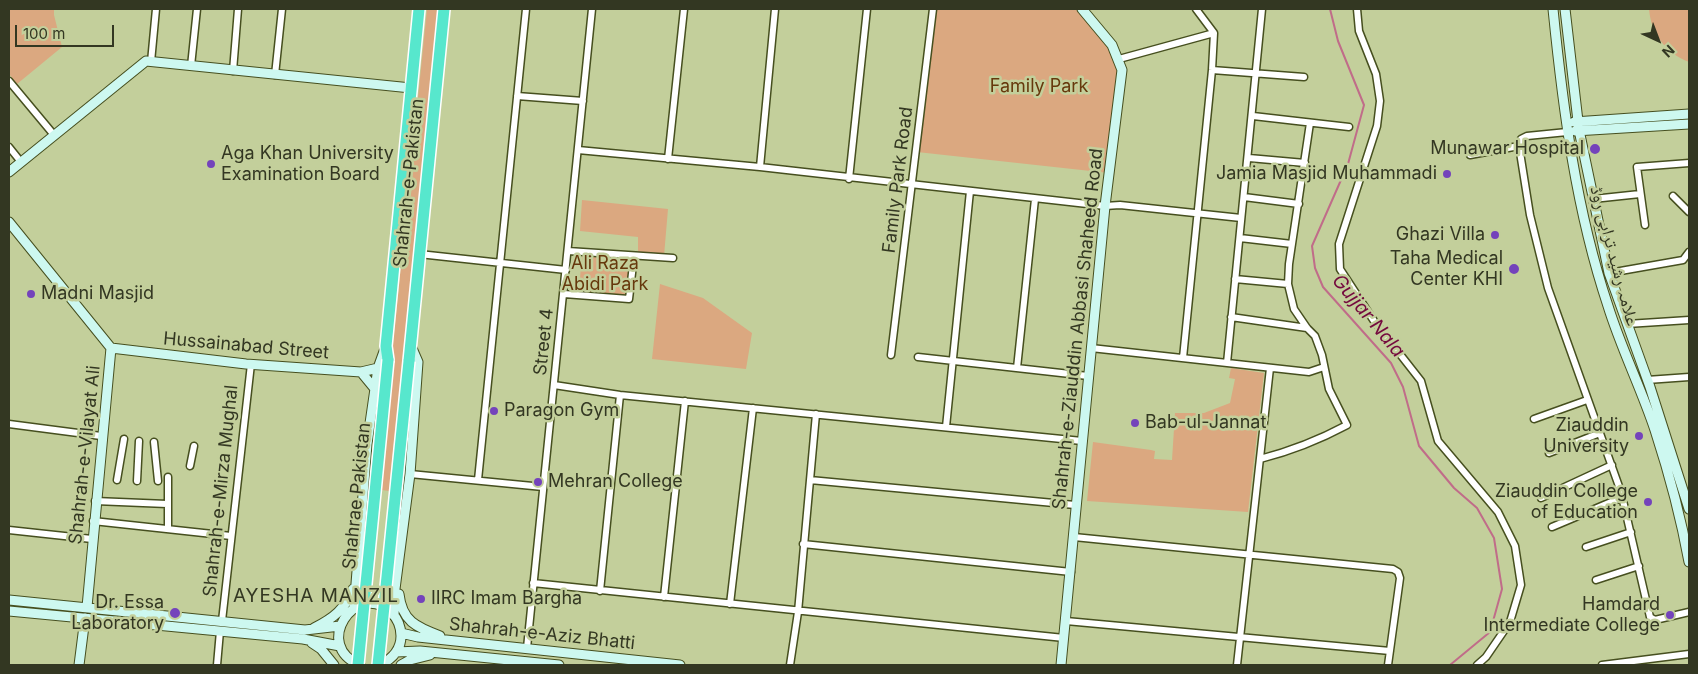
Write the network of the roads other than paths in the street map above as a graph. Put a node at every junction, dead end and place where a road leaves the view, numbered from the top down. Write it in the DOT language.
graph roads {
  1 [pos="156,9"];
  2 [pos="197,9"];
  3 [pos="238,9"];
  4 [pos="282,9"];
  5 [pos="419,9"];
  6 [pos="444,9"];
  7 [pos="526,9"];
  8 [pos="592,9"];
  9 [pos="684,9"];
  10 [pos="775,9"];
  11 [pos="867,9"];
  12 [pos="933,9"];
  13 [pos="1082,9"];
  14 [pos="1196,9"];
  15 [pos="1261,9"];
  16 [pos="1357,9"];
  17 [pos="1553,9"];
  18 [pos="1565,9"];
  19 [pos="1214,33"];
  20 [pos="1120,59"];
  21 [pos="151,62"];
  22 [pos="192,66"];
  23 [pos="1212,70"];
  24 [pos="233,71"];
  25 [pos="1256,74"];
  26 [pos="275,75"];
  27 [pos="1304,77"];
  28 [pos="9,81"];
  29 [pos="410,88"];
  30 [pos="517,96"];
  31 [pos="583,101"];
  32 [pos="1689,114"];
  33 [pos="1253,116"];
  34 [pos="1310,122"];
  35 [pos="1689,124"];
  36 [pos="1578,126"];
  37 [pos="1349,127"];
  38 [pos="1567,127"];
  39 [pos="54,135"];
  40 [pos="1519,146"];
  41 [pos="9,147"];
  42 [pos="578,150"];
  43 [pos="1470,155"];
  44 [pos="1249,158"];
  45 [pos="668,159"];
  46 [pos="21,162"];
  47 [pos="1305,163"];
  48 [pos="1689,163"];
  49 [pos="760,167"];
  50 [pos="9,172"];
  51 [pos="849,178"];
  52 [pos="913,185"];
  53 [pos="970,191"];
  54 [pos="1640,194"];
  55 [pos="1673,196"];
  56 [pos="1244,197"];
  57 [pos="1035,199"];
  58 [pos="1593,199"];
  59 [pos="1299,204"];
  60 [pos="1104,206"];
  61 [pos="1689,212"];
  62 [pos="1198,213"];
  63 [pos="1242,218"];
  64 [pos="9,222"];
  65 [pos="1645,225"];
  66 [pos="1240,238"];
  67 [pos="1292,244"];
  68 [pos="568,251"];
  69 [pos="1689,252"];
  70 [pos="419,254"];
  71 [pos="634,256"];
  72 [pos="673,258"];
  73 [pos="501,262"];
  74 [pos="566,270"];
  75 [pos="1608,273"];
  76 [pos="1235,279"];
  77 [pos="1288,284"];
  78 [pos="564,294"];
  79 [pos="1231,317"];
  80 [pos="1689,320"];
  81 [pos="1627,324"];
  82 [pos="1307,328"];
  83 [pos="409,343"];
  84 [pos="386,346"];
  85 [pos="111,348"];
  86 [pos="1091,348"];
  87 [pos="891,355"];
  88 [pos="918,358"];
  89 [pos="1183,358"];
  90 [pos="388,360"];
  91 [pos="953,361"];
  92 [pos="1227,363"];
  93 [pos="251,364"];
  94 [pos="1324,367"];
  95 [pos="378,368"];
  96 [pos="1017,368"];
  97 [pos="1270,368"];
  98 [pos="361,372"];
  99 [pos="1088,376"];
  100 [pos="1689,377"];
  101 [pos="1647,380"];
  102 [pos="554,385"];
  103 [pos="375,389"];
  104 [pos="620,394"];
  105 [pos="1587,400"];
  106 [pos="684,401"];
  107 [pos="753,408"];
  108 [pos="816,414"];
  109 [pos="1534,419"];
  110 [pos="9,424"];
  111 [pos="946,427"];
  112 [pos="1600,433"];
  113 [pos="101,436"];
  114 [pos="124,439"];
  115 [pos="139,441"];
  116 [pos="1082,441"];
  117 [pos="154,442"];
  118 [pos="194,446"];
  119 [pos="1549,453"];
  120 [pos="1260,458"];
  121 [pos="1612,465"];
  122 [pos="190,466"];
  123 [pos="410,474"];
  124 [pos="168,477"];
  125 [pos="117,480"];
  126 [pos="478,480"];
  127 [pos="810,480"];
  128 [pos="137,481"];
  129 [pos="158,481"];
  130 [pos="544,487"];
  131 [pos="1623,497"];
  132 [pos="1541,498"];
  133 [pos="95,501"];
  134 [pos="167,504"];
  135 [pos="1075,506"];
  136 [pos="1689,509"];
  137 [pos="93,521"];
  138 [pos="1552,527"];
  139 [pos="168,529"];
  140 [pos="9,530"];
  141 [pos="404,531"];
  142 [pos="1631,532"];
  143 [pos="231,536"];
  144 [pos="1074,537"];
  145 [pos="92,539"];
  146 [pos="803,544"];
  147 [pos="1586,547"];
  148 [pos="1248,555"];
  149 [pos="1689,562"];
  150 [pos="1639,566"];
  151 [pos="1071,572"];
  152 [pos="1596,580"];
  153 [pos="356,581"];
  154 [pos="533,583"];
  155 [pos="600,591"];
  156 [pos="664,598"];
  157 [pos="9,600"];
  158 [pos="730,604"];
  159 [pos="86,607"];
  160 [pos="354,609"];
  161 [pos="9,611"];
  162 [pos="798,612"];
  163 [pos="1689,612"];
  164 [pos="394,616"];
  165 [pos="85,618"];
  166 [pos="222,621"];
  167 [pos="1066,621"];
  168 [pos="340,626"];
  169 [pos="310,630"];
  170 [pos="220,631"];
  171 [pos="401,633"];
  172 [pos="1064,638"];
  173 [pos="1240,638"];
  174 [pos="309,640"];
  175 [pos="454,642"];
  176 [pos="340,646"];
  177 [pos="527,648"];
  178 [pos="396,652"];
  179 [pos="1390,652"];
  180 [pos="437,653"];
  181 [pos="1689,654"];
  182 [pos="347,661"];
  183 [pos="528,663"];
  184 [pos="384,664"];
  185 [pos="1626,664"];
  186 [pos="79,665"];
  187 [pos="216,665"];
  188 [pos="334,665"];
  189 [pos="359,665"];
  190 [pos="401,665"];
  191 [pos="559,665"];
  192 [pos="680,665"];
  193 [pos="790,665"];
  194 [pos="1061,665"];
  195 [pos="1237,665"];
  196 [pos="1388,665"];
  197 [pos="1477,665"];
  198 [pos="1602,665"];
  1 -- 21 [label="street"];
  2 -- 22 [label="street"];
  3 -- 24 [label="street"];
  4 -- 26 [label="street"];
  5 -- 29 [label="highway, Shahrah-e-Pakistan"];
  6 -- 70 [label="highway, Shahrah-e-Pakistan"];
  7 -- 30 [label="street"];
  8 -- 31 [label="street, Street 4"];
  9 -- 45 [label="street"];
  10 -- 49 [label="street"];
  11 -- 51 [label="street"];
  12 -- 52 [label="street, Family Park Road"];
  13 -- 20 [label="main road"];
  14 -- 19 [label="street"];
  15 -- 25 [label="street"];
  16 -- 197 [label="street"];
  17 -- 38 [label="main road, علامہ رشید ترابی روڈ"];
  18 -- 36 [label="main road, علامہ رشید ترابی روڈ"];
  19 -- 20 [label="street"];
  19 -- 23 [label="street"];
  20 -- 60 [label="main road, Shahrah-e-Ziauddin Abbasi Shaheed Road"];
  21 -- 22 [label="main road"];
  21 -- 39 [label="main road"];
  22 -- 24 [label="main road"];
  23 -- 25 [label="street"];
  23 -- 62 [label="street"];
  24 -- 26 [label="main road"];
  25 -- 27 [label="street"];
  25 -- 33 [label="street"];
  26 -- 29 [label="main road"];
  28 -- 39 [label="street"];
  29 -- 84 [label="highway, Shahrah-e-Pakistan"];
  30 -- 31 [label="street"];
  30 -- 73 [label="street"];
  31 -- 42 [label="street, Street 4"];
  32 -- 36 [label="main road"];
  33 -- 34 [label="street"];
  33 -- 44 [label="street"];
  34 -- 37 [label="street"];
  34 -- 47 [label="street"];
  35 -- 36 [label="main road"];
  36 -- 38 [label="main road"];
  36 -- 58 [label="main road, علامہ رشید ترابی روڈ"];
  38 -- 40 [label="street"];
  38 -- 149 [label="main road, علامہ رشید ترابی روڈ"];
  39 -- 46 [label="main road"];
  40 -- 43 [label="street"];
  40 -- 105 [label="street"];
  41 -- 46 [label="street"];
  42 -- 45 [label="street"];
  42 -- 68 [label="street, Street 4"];
  44 -- 47 [label="street"];
  44 -- 56 [label="street"];
  45 -- 49 [label="street"];
  46 -- 50 [label="main road"];
  47 -- 59 [label="street"];
  48 -- 54 [label="street"];
  49 -- 51 [label="street"];
  51 -- 52 [label="street"];
  52 -- 53 [label="street"];
  52 -- 87 [label="street, Family Park Road"];
  53 -- 57 [label="street"];
  53 -- 91 [label="street"];
  54 -- 58 [label="street"];
  54 -- 65 [label="street"];
  55 -- 61 [label="street"];
  56 -- 59 [label="street"];
  56 -- 63 [label="street"];
  57 -- 60 [label="street"];
  57 -- 96 [label="street"];
  58 -- 75 [label="main road, علامہ رشید ترابی روڈ"];
  59 -- 67 [label="street"];
  60 -- 62 [label="street"];
  60 -- 86 [label="main road, Shahrah-e-Ziauddin Abbasi Shaheed Road"];
  62 -- 63 [label="street"];
  62 -- 89 [label="street"];
  63 -- 66 [label="street"];
  64 -- 85 [label="main road, Shahrah-e-Vilayat Ali"];
  66 -- 67 [label="street"];
  66 -- 76 [label="street"];
  67 -- 77 [label="street"];
  68 -- 71 [label="street"];
  68 -- 74 [label="street, Street 4"];
  69 -- 75 [label="street"];
  70 -- 73 [label="street"];
  70 -- 83 [label="highway, Shahrah-e-Pakistan"];
  71 -- 72 [label="street"];
  71 -- 78 [label="street"];
  73 -- 74 [label="street"];
  73 -- 126 [label="street"];
  74 -- 78 [label="street, Street 4"];
  75 -- 81 [label="main road, علامہ رشید ترابی روڈ"];
  76 -- 77 [label="street"];
  76 -- 79 [label="street"];
  77 -- 82 [label="street"];
  78 -- 102 [label="street, Street 4"];
  79 -- 82 [label="street"];
  79 -- 92 [label="street"];
  80 -- 81 [label="street"];
  81 -- 101 [label="main road, علامہ رشید ترابی روڈ"];
  82 -- 94 [label="street"];
  83 -- 123 [label="main road"];
  83 -- 184 [label="highway, Shahrah-e-Pakistan, bridge"];
  84 -- 90 [label="highway, Shahrah-e-Pakistan"];
  84 -- 95 [label="main road"];
  85 -- 93 [label="main road, Hussainabad Street"];
  85 -- 113 [label="main road, Shahrah-e-Vilayat Ali"];
  86 -- 89 [label="street"];
  86 -- 99 [label="main road, Shahrah-e-Ziauddin Abbasi Shaheed Road"];
  88 -- 91 [label="street"];
  89 -- 92 [label="street"];
  90 -- 189 [label="highway, Shahrae Pakistan, bridge"];
  91 -- 96 [label="street"];
  91 -- 111 [label="street"];
  92 -- 97 [label="street"];
  93 -- 98 [label="main road, Hussainabad Street"];
  93 -- 143 [label="street, Shahrah-e-Mirza Mughal"];
  94 -- 97 [label="street"];
  94 -- 120 [label="street"];
  95 -- 98 [label="main road, Hussainabad Street"];
  95 -- 103 [label="main road"];
  96 -- 99 [label="street"];
  97 -- 120 [label="street"];
  98 -- 103 [label="main road"];
  99 -- 116 [label="main road, Shahrah-e-Ziauddin Abbasi Shaheed Road"];
  100 -- 101 [label="street"];
  101 -- 136 [label="main road, علامہ رشید ترابی روڈ"];
  102 -- 104 [label="street"];
  102 -- 130 [label="street, Street 4"];
  103 -- 153 [label="main road"];
  104 -- 106 [label="street"];
  104 -- 155 [label="street"];
  105 -- 109 [label="street"];
  105 -- 112 [label="street"];
  106 -- 107 [label="street"];
  106 -- 156 [label="street"];
  107 -- 108 [label="street"];
  107 -- 158 [label="street"];
  108 -- 111 [label="street"];
  108 -- 127 [label="street"];
  110 -- 113 [label="street"];
  111 -- 116 [label="street"];
  112 -- 119 [label="street"];
  112 -- 121 [label="street"];
  113 -- 133 [label="main road, Shahrah-e-Vilayat Ali"];
  114 -- 125 [label="street"];
  115 -- 128 [label="street"];
  116 -- 135 [label="main road, Shahrah-e-Ziauddin Abbasi Shaheed Road"];
  117 -- 129 [label="street"];
  118 -- 122 [label="street"];
  120 -- 148 [label="street"];
  121 -- 131 [label="street"];
  121 -- 132 [label="street"];
  123 -- 126 [label="street"];
  123 -- 141 [label="main road"];
  124 -- 134 [label="street"];
  126 -- 130 [label="street"];
  127 -- 135 [label="street"];
  127 -- 146 [label="street"];
  130 -- 154 [label="street, Street 4"];
  131 -- 138 [label="street"];
  131 -- 142 [label="street"];
  133 -- 134 [label="street"];
  133 -- 137 [label="main road, Shahrah-e-Vilayat Ali"];
  134 -- 139 [label="street"];
  135 -- 144 [label="main road, Shahrah-e-Ziauddin Abbasi Shaheed Road"];
  137 -- 139 [label="street"];
  137 -- 145 [label="main road, Shahrah-e-Vilayat Ali"];
  139 -- 143 [label="street"];
  140 -- 145 [label="street"];
  141 -- 164 [label="main road"];
  141 -- 175 [label="main road"];
  142 -- 147 [label="street"];
  142 -- 150 [label="street"];
  143 -- 166 [label="street, Shahrah-e-Mirza Mughal"];
  144 -- 148 [label="street"];
  144 -- 151 [label="main road, Shahrah-e-Ziauddin Abbasi Shaheed Road"];
  145 -- 159 [label="main road, Shahrah-e-Vilayat Ali"];
  146 -- 151 [label="street"];
  146 -- 162 [label="street"];
  148 -- 173 [label="street"];
  148 -- 179 [label="street"];
  150 -- 152 [label="street"];
  150 -- 163 [label="street"];
  151 -- 167 [label="main road, Shahrah-e-Ziauddin Abbasi Shaheed Road"];
  153 -- 160 [label="main road"];
  153 -- 169 [label="main road"];
  154 -- 155 [label="street"];
  154 -- 177 [label="street, Street 4"];
  155 -- 156 [label="street"];
  156 -- 158 [label="street"];
  157 -- 159 [label="main road"];
  158 -- 162 [label="street"];
  159 -- 166 [label="main road"];
  160 -- 164 [label="main road"];
  160 -- 168 [label="main road"];
  161 -- 165 [label="main road"];
  162 -- 172 [label="street"];
  162 -- 193 [label="street"];
  164 -- 171 [label="main road"];
  165 -- 170 [label="main road"];
  165 -- 186 [label="main road"];
  166 -- 169 [label="main road"];
  167 -- 172 [label="main road, Shahrah-e-Ziauddin Abbasi Shaheed Road"];
  167 -- 173 [label="street"];
  168 -- 169 [label="main road"];
  168 -- 176 [label="main road"];
  170 -- 174 [label="main road"];
  170 -- 187 [label="street"];
  171 -- 175 [label="main road, Shahrah-e-Aziz Bhatti"];
  171 -- 178 [label="main road"];
  172 -- 194 [label="main road, Shahrah-e-Ziauddin Abbasi Shaheed Road"];
  173 -- 179 [label="street"];
  173 -- 195 [label="street"];
  174 -- 176 [label="main road"];
  174 -- 188 [label="main road"];
  175 -- 177 [label="main road, Shahrah-e-Aziz Bhatti"];
  176 -- 182 [label="main road"];
  177 -- 192 [label="main road, Shahrah-e-Aziz Bhatti"];
  178 -- 180 [label="main road, Shahrah-e-Aziz Bhatti"];
  178 -- 184 [label="main road"];
  179 -- 196 [label="street"];
  180 -- 183 [label="main road, Shahrah-e-Aziz Bhatti"];
  180 -- 190 [label="main road"];
  181 -- 185 [label="street"];
  182 -- 189 [label="main road"];
  183 -- 191 [label="main road, Shahrah-e-Aziz Bhatti"];
  185 -- 198 [label="street"];
}
